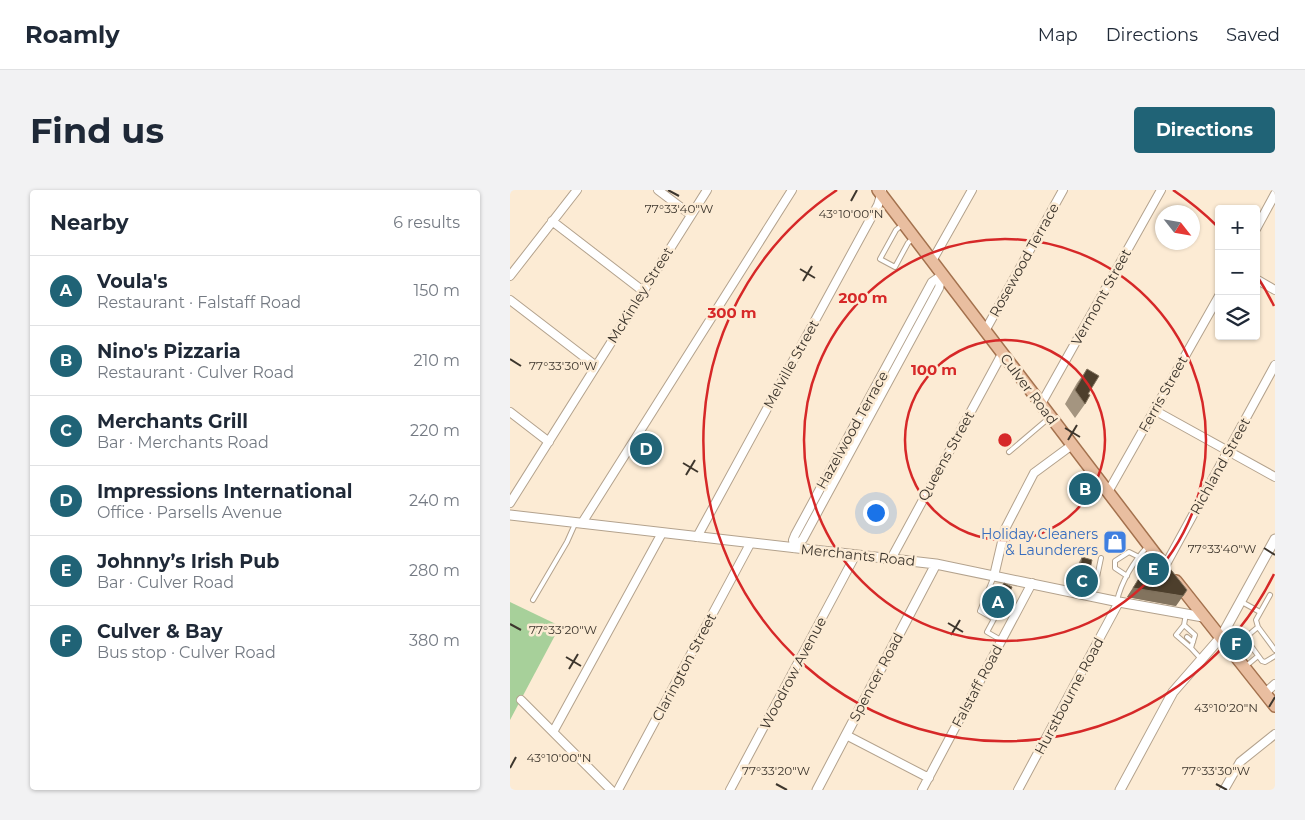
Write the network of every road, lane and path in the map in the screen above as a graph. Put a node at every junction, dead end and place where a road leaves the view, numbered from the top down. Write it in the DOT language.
graph roads {
  1 [pos="577,190"];
  2 [pos="658,190"];
  3 [pos="707,190"];
  4 [pos="792,190"];
  5 [pos="972,190"];
  6 [pos="1063,190"];
  7 [pos="1161,190"];
  8 [pos="880,191"];
  9 [pos="1275,194"];
  10 [pos="691,215"];
  11 [pos="552,221"];
  12 [pos="1260,222"];
  13 [pos="903,224"];
  14 [pos="914,238"];
  15 [pos="932,261"];
  16 [pos="942,274"];
  17 [pos="510,276"];
  18 [pos="1260,281"];
  19 [pos="1275,290"];
  20 [pos="643,291"];
  21 [pos="510,300"];
  22 [pos="1215,303"];
  23 [pos="985,331"];
  24 [pos="1002,354"];
  25 [pos="1275,365"];
  26 [pos="596,366"];
  27 [pos="1041,404"];
  28 [pos="1154,410"];
  29 [pos="510,412"];
  30 [pos="1051,417"];
  31 [pos="858,420"];
  32 [pos="866,424"];
  33 [pos="548,442"];
  34 [pos="1072,445"];
  35 [pos="1228,451"];
  36 [pos="1009,452"];
  37 [pos="1275,477"];
  38 [pos="1108,492"];
  39 [pos="510,503"];
  40 [pos="510,515"];
  41 [pos="579,523"];
  42 [pos="662,533"];
  43 [pos="697,537"];
  44 [pos="1275,539"];
  45 [pos="750,544"];
  46 [pos="1149,546"];
  47 [pos="794,548"];
  48 [pos="855,556"];
  49 [pos="1139,557"];
  50 [pos="1100,558"];
  51 [pos="890,559"];
  52 [pos="936,564"];
  53 [pos="1165,566"];
  54 [pos="994,576"];
  55 [pos="1127,576"];
  56 [pos="1032,583"];
  57 [pos="1270,595"];
  58 [pos="1093,596"];
  59 [pos="533,600"];
  60 [pos="1118,602"];
  61 [pos="1240,602"];
  62 [pos="1260,612"];
  63 [pos="1186,614"];
  64 [pos="1204,617"];
  65 [pos="1184,625"];
  66 [pos="1258,627"];
  67 [pos="1221,637"];
  68 [pos="1187,638"];
  69 [pos="1001,640"];
  70 [pos="1193,642"];
  71 [pos="1191,648"];
  72 [pos="1275,650"];
  73 [pos="1258,656"];
  74 [pos="1275,656"];
  75 [pos="1201,659"];
  76 [pos="1245,667"];
  77 [pos="1275,684"];
  78 [pos="1265,693"];
  79 [pos="521,700"];
  80 [pos="1275,706"];
  81 [pos="553,732"];
  82 [pos="1275,734"];
  83 [pos="846,735"];
  84 [pos="929,778"];
  85 [pos="611,790"];
  86 [pos="618,790"];
  87 [pos="730,790"];
  88 [pos="817,790"];
  89 [pos="922,790"];
  90 [pos="1018,790"];
  91 [pos="1120,790"];
  92 [pos="1224,790"];
  1 -- 11 [label="street"];
  2 -- 10 [label="street"];
  3 -- 10 [label="street, McKinley Street"];
  4 -- 41 [label="street"];
  5 -- 15 [label="street"];
  6 -- 23 [label="street, Rosewood Terrace"];
  7 -- 27 [label="street, Vermont Street"];
  8 -- 13 [label="main road, Culver Road"];
  8 -- 43 [label="street, Melville Street"];
  9 -- 12 [label="street"];
  10 -- 20 [label="street, McKinley Street"];
  11 -- 17 [label="street"];
  11 -- 20 [label="street"];
  13 -- 14 [label="main road, Culver Road"];
  13 -- 14 [label="lane"];
  14 -- 15 [label="main road, Culver Road"];
  15 -- 16 [label="main road, Culver Road"];
  16 -- 23 [label="main road, Culver Road"];
  16 -- 31 [label="street, Hazelwood Terrace"];
  16 -- 32 [label="street, Hazelwood Terrace"];
  18 -- 19 [label="street"];
  20 -- 26 [label="street, McKinley Street"];
  21 -- 26 [label="street"];
  22 -- 28 [label="street, Ferris Street"];
  23 -- 24 [label="main road, Culver Road"];
  24 -- 27 [label="main road, Culver Road"];
  24 -- 51 [label="street, Queens Street"];
  25 -- 35 [label="street, Richland Street"];
  26 -- 33 [label="street, McKinley Street"];
  27 -- 30 [label="main road, Culver Road"];
  28 -- 35 [label="street"];
  28 -- 38 [label="street, Ferris Street"];
  29 -- 33 [label="street"];
  30 -- 34 [label="main road, Culver Road"];
  30 -- 36 [label="lane"];
  31 -- 32 [label="lane"];
  31 -- 47 [label="street, Hazelwood Terrace"];
  32 -- 47 [label="street, Hazelwood Terrace"];
  33 -- 39 [label="street, McKinley Street"];
  34 -- 38 [label="main road, Culver Road"];
  34 -- 54 [label="street"];
  35 -- 37 [label="street"];
  35 -- 53 [label="street, Richland Street"];
  38 -- 46 [label="main road, Culver Road"];
  40 -- 41 [label="street, Merchants Road"];
  41 -- 42 [label="street, Merchants Road"];
  41 -- 59 [label="lane"];
  42 -- 43 [label="street, Merchants Road"];
  42 -- 81 [label="street"];
  43 -- 45 [label="street, Merchants Road"];
  44 -- 61 [label="street"];
  45 -- 47 [label="street, Merchants Road"];
  45 -- 86 [label="street, Clarington Street"];
  46 -- 49 [label="lane"];
  46 -- 53 [label="main road, Culver Road"];
  47 -- 48 [label="street, Merchants Road"];
  48 -- 51 [label="street, Merchants Road"];
  48 -- 87 [label="street, Woodrow Avenue"];
  49 -- 55 [label="lane"];
  49 -- 55 [label="lane"];
  50 -- 58 [label="lane"];
  51 -- 52 [label="street, Merchants Road"];
  52 -- 54 [label="street, Merchants Road"];
  52 -- 83 [label="street, Spencer Road"];
  53 -- 64 [label="main road, Culver Road"];
  54 -- 56 [label="street, Merchants Road"];
  54 -- 69 [label="lane"];
  55 -- 60 [label="lane"];
  56 -- 58 [label="street, Merchants Road"];
  56 -- 69 [label="street, Falstaff Road"];
  57 -- 62 [label="lane"];
  58 -- 60 [label="street, Merchants Road"];
  60 -- 63 [label="street, Merchants Road"];
  60 -- 90 [label="street, Hurstbourne Road"];
  61 -- 62 [label="lane"];
  61 -- 67 [label="street"];
  62 -- 66 [label="lane"];
  63 -- 64 [label="street, Merchants Road"];
  63 -- 65 [label="lane"];
  64 -- 67 [label="main road, Culver Road"];
  65 -- 70 [label="lane"];
  65 -- 71 [label="lane"];
  66 -- 72 [label="lane"];
  66 -- 73 [label="lane"];
  67 -- 75 [label="street"];
  67 -- 76 [label="main road, Culver Road"];
  68 -- 70 [label="lane"];
  69 -- 84 [label="street, Falstaff Road"];
  70 -- 71 [label="lane"];
  71 -- 75 [label="lane"];
  73 -- 74 [label="lane"];
  73 -- 76 [label="lane"];
  75 -- 91 [label="street"];
  76 -- 78 [label="main road, Culver Road"];
  77 -- 78 [label="street"];
  78 -- 80 [label="main road, Culver Road"];
  79 -- 81 [label="street"];
  81 -- 85 [label="street"];
  82 -- 92 [label="street"];
  83 -- 84 [label="street"];
  83 -- 88 [label="street, Spencer Road"];
  84 -- 89 [label="street, Falstaff Road"];
}
